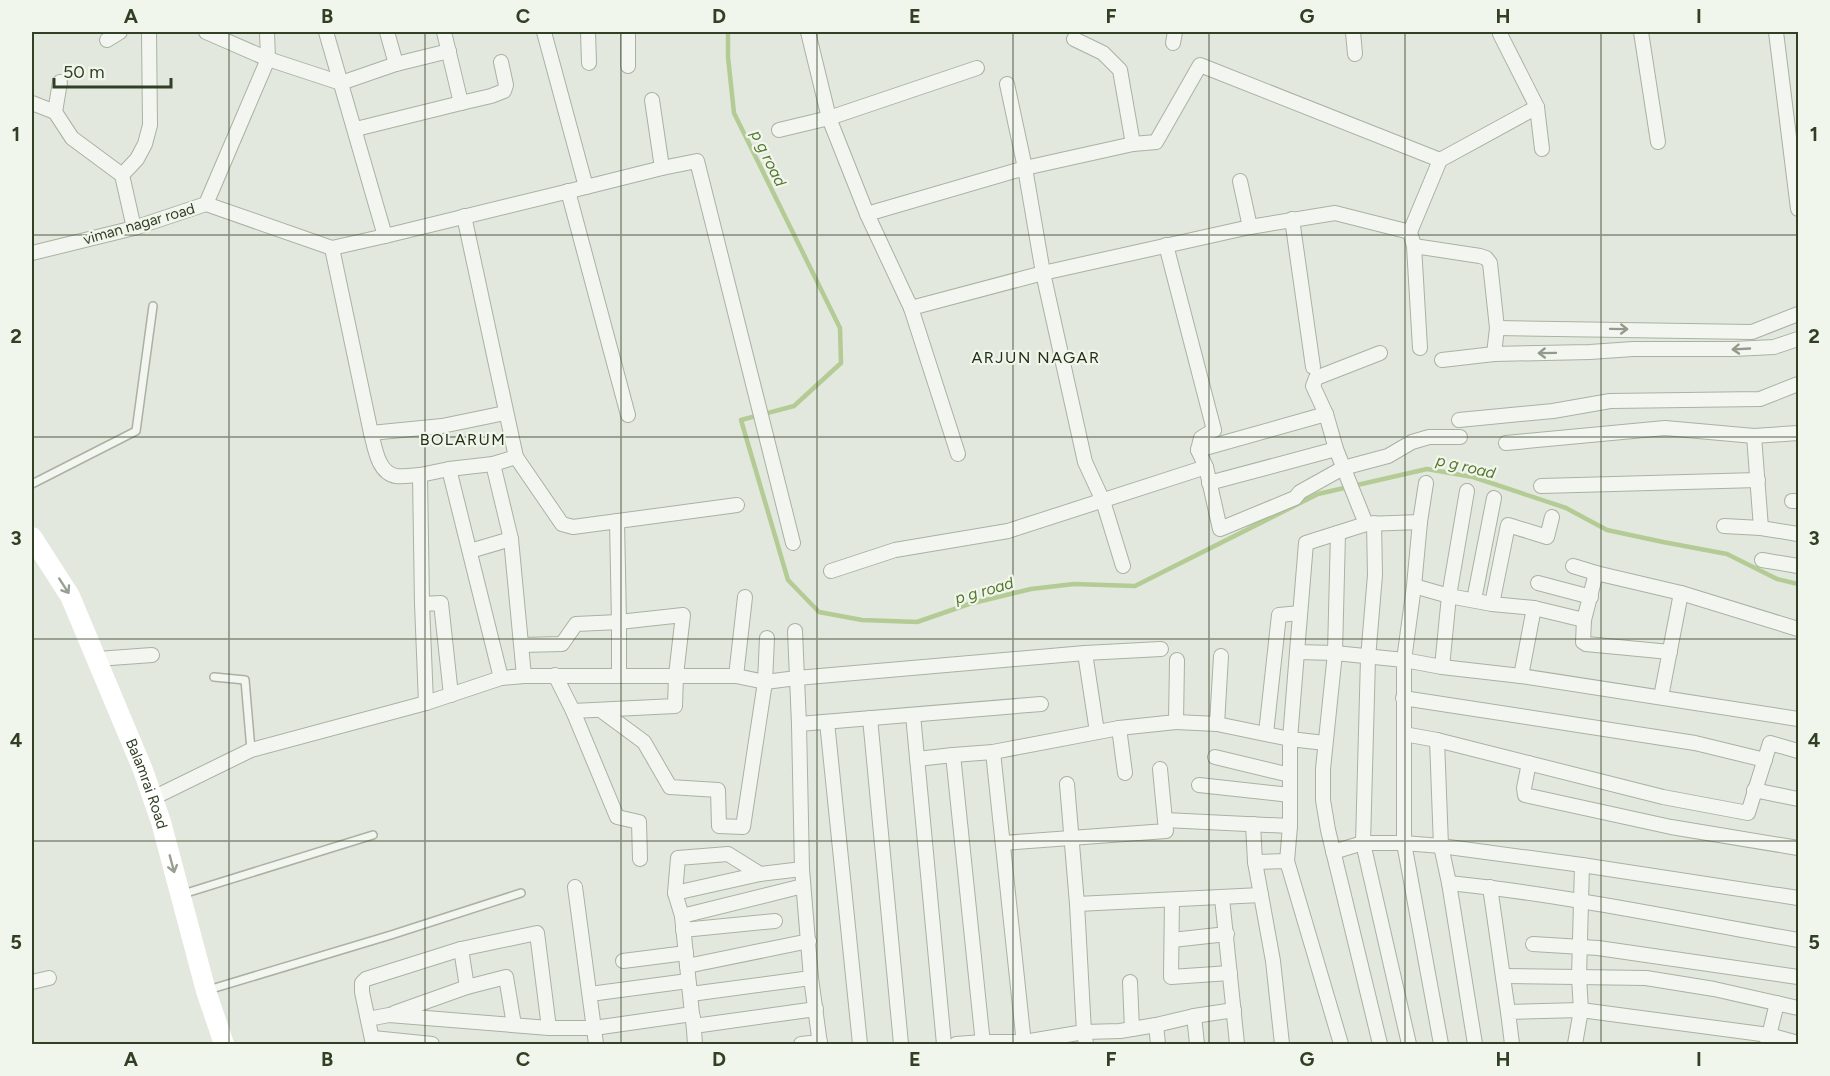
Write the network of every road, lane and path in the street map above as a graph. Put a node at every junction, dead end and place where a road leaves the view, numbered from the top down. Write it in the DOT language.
graph roads {
  1 [pos="120,32"];
  2 [pos="149,32"];
  3 [pos="206,32"];
  4 [pos="267,32"];
  5 [pos="326,32"];
  6 [pos="387,32"];
  7 [pos="444,32"];
  8 [pos="544,32"];
  9 [pos="588,32"];
  10 [pos="627,32"];
  11 [pos="808,32"];
  12 [pos="1353,32"];
  13 [pos="1641,32"];
  14 [pos="1776,32"];
  15 [pos="1500,34"];
  16 [pos="1074,39"];
  17 [pos="107,40"];
  18 [pos="449,51"];
  19 [pos="1355,54"];
  20 [pos="268,59"];
  21 [pos="501,62"];
  22 [pos="589,63"];
  23 [pos="396,64"];
  24 [pos="628,66"];
  25 [pos="977,68"];
  26 [pos="60,82"];
  27 [pos="341,83"];
  28 [pos="1007,84"];
  29 [pos="652,100"];
  30 [pos="32,103"];
  31 [pos="461,103"];
  32 [pos="1537,107"];
  33 [pos="55,111"];
  34 [pos="829,118"];
  35 [pos="356,129"];
  36 [pos="779,130"];
  37 [pos="1658,142"];
  38 [pos="1133,144"];
  39 [pos="1542,149"];
  40 [pos="1440,160"];
  41 [pos="662,168"];
  42 [pos="1025,168"];
  43 [pos="122,175"];
  44 [pos="1240,181"];
  45 [pos="586,187"];
  46 [pos="568,191"];
  47 [pos="207,204"];
  48 [pos="1798,209"];
  49 [pos="867,214"];
  50 [pos="464,216"];
  51 [pos="1292,219"];
  52 [pos="1250,227"];
  53 [pos="134,228"];
  54 [pos="1410,232"];
  55 [pos="385,236"];
  56 [pos="1166,245"];
  57 [pos="1414,246"];
  58 [pos="332,248"];
  59 [pos="32,253"];
  60 [pos="1043,273"];
  61 [pos="153,306"];
  62 [pos="911,308"];
  63 [pos="1798,314"];
  64 [pos="1497,328"];
  65 [pos="1798,339"];
  66 [pos="1420,348"];
  67 [pos="1380,353"];
  68 [pos="1494,354"];
  69 [pos="1442,360"];
  70 [pos="1313,367"];
  71 [pos="1798,384"];
  72 [pos="505,413"];
  73 [pos="1326,414"];
  74 [pos="627,415"];
  75 [pos="1459,420"];
  76 [pos="371,433"];
  77 [pos="1798,433"];
  78 [pos="1460,436"];
  79 [pos="1754,436"];
  80 [pos="1506,443"];
  81 [pos="1336,449"];
  82 [pos="1198,450"];
  83 [pos="958,454"];
  84 [pos="516,457"];
  85 [pos="494,464"];
  86 [pos="1206,467"];
  87 [pos="449,469"];
  88 [pos="1344,470"];
  89 [pos="420,475"];
  90 [pos="1758,480"];
  91 [pos="1209,483"];
  92 [pos="1426,483"];
  93 [pos="32,484"];
  94 [pos="1541,486"];
  95 [pos="1467,491"];
  96 [pos="1494,498"];
  97 [pos="1103,501"];
  98 [pos="736,505"];
  99 [pos="1552,517"];
  100 [pos="617,521"];
  101 [pos="1420,522"];
  102 [pos="1370,524"];
  103 [pos="1724,525"];
  104 [pos="1761,528"];
  105 [pos="1338,533"];
  106 [pos="1798,534"];
  107 [pos="32,537"];
  108 [pos="511,539"];
  109 [pos="792,543"];
  110 [pos="470,551"];
  111 [pos="1762,560"];
  112 [pos="1123,566"];
  113 [pos="1573,566"];
  114 [pos="1798,566"];
  115 [pos="831,571"];
  116 [pos="1596,573"];
  117 [pos="1538,583"];
  118 [pos="1414,586"];
  119 [pos="1681,593"];
  120 [pos="1449,596"];
  121 [pos="745,597"];
  122 [pos="1591,597"];
  123 [pos="1474,600"];
  124 [pos="422,604"];
  125 [pos="1492,604"];
  126 [pos="1534,608"];
  127 [pos="1300,613"];
  128 [pos="1584,620"];
  129 [pos="619,622"];
  130 [pos="1798,629"];
  131 [pos="795,631"];
  132 [pos="767,638"];
  133 [pos="522,645"];
  134 [pos="1161,649"];
  135 [pos="1297,652"];
  136 [pos="1670,652"];
  137 [pos="1085,653"];
  138 [pos="1335,654"];
  139 [pos="152,655"];
  140 [pos="1221,656"];
  141 [pos="1368,658"];
  142 [pos="97,659"];
  143 [pos="1178,660"];
  144 [pos="1404,660"];
  145 [pos="1442,667"];
  146 [pos="524,675"];
  147 [pos="555,675"];
  148 [pos="676,675"];
  149 [pos="619,676"];
  150 [pos="736,676"];
  151 [pos="1521,676"];
  152 [pos="214,677"];
  153 [pos="501,678"];
  154 [pos="797,678"];
  155 [pos="765,682"];
  156 [pos="451,694"];
  157 [pos="1661,697"];
  158 [pos="1403,698"];
  159 [pos="426,703"];
  160 [pos="1041,704"];
  161 [pos="573,711"];
  162 [pos="602,711"];
  163 [pos="913,715"];
  164 [pos="870,718"];
  165 [pos="1798,719"];
  166 [pos="827,722"];
  167 [pos="1176,722"];
  168 [pos="799,724"];
  169 [pos="1217,724"];
  170 [pos="1119,728"];
  171 [pos="1097,732"];
  172 [pos="1266,733"];
  173 [pos="1404,734"];
  174 [pos="1290,739"];
  175 [pos="1437,740"];
  176 [pos="1325,743"];
  177 [pos="251,750"];
  178 [pos="1798,751"];
  179 [pos="993,752"];
  180 [pos="953,755"];
  181 [pos="1215,757"];
  182 [pos="917,759"];
  183 [pos="1765,760"];
  184 [pos="1529,763"];
  185 [pos="1160,769"];
  186 [pos="1125,773"];
  187 [pos="1290,775"];
  188 [pos="1067,784"];
  189 [pos="1199,785"];
  190 [pos="1754,790"];
  191 [pos="1290,795"];
  192 [pos="153,798"];
  193 [pos="1798,799"];
  194 [pos="1166,820"];
  195 [pos="1253,824"];
  196 [pos="1290,826"];
  197 [pos="373,835"];
  198 [pos="1071,837"];
  199 [pos="1002,843"];
  200 [pos="1364,843"];
  201 [pos="1404,843"];
  202 [pos="1441,846"];
  203 [pos="1798,848"];
  204 [pos="1333,852"];
  205 [pos="640,859"];
  206 [pos="1255,861"];
  207 [pos="1287,861"];
  208 [pos="1582,865"];
  209 [pos="802,869"];
  210 [pos="760,874"];
  211 [pos="1449,883"];
  212 [pos="803,886"];
  213 [pos="575,887"];
  214 [pos="1490,887"];
  215 [pos="521,893"];
  216 [pos="675,893"];
  217 [pos="181,895"];
  218 [pos="1262,895"];
  219 [pos="1222,898"];
  220 [pos="1798,898"];
  221 [pos="1172,900"];
  222 [pos="1580,901"];
  223 [pos="1077,904"];
  224 [pos="682,916"];
  225 [pos="775,921"];
  226 [pos="683,930"];
  227 [pos="1227,934"];
  228 [pos="1172,940"];
  229 [pos="1798,940"];
  230 [pos="809,941"];
  231 [pos="1533,944"];
  232 [pos="1579,947"];
  233 [pos="461,949"];
  234 [pos="686,959"];
  235 [pos="623,961"];
  236 [pos="1230,973"];
  237 [pos="1503,976"];
  238 [pos="1579,977"];
  239 [pos="1798,977"];
  240 [pos="49,978"];
  241 [pos="811,978"];
  242 [pos="32,981"];
  243 [pos="688,981"];
  244 [pos="1130,982"];
  245 [pos="467,987"];
  246 [pos="206,991"];
  247 [pos="590,994"];
  248 [pos="1777,1003"];
  249 [pos="1798,1008"];
  250 [pos="816,1009"];
  251 [pos="1234,1010"];
  252 [pos="1581,1010"];
  253 [pos="1508,1012"];
  254 [pos="692,1014"];
  255 [pos="389,1015"];
  256 [pos="1194,1016"];
  257 [pos="368,1019"];
  258 [pos="514,1025"];
  259 [pos="1156,1025"];
  260 [pos="549,1028"];
  261 [pos="594,1028"];
  262 [pos="1124,1035"];
  263 [pos="1085,1038"];
  264 [pos="1768,1040"];
  265 [pos="373,1041"];
  266 [pos="820,1043"];
  267 [pos="983,1043"];
  268 [pos="1024,1043"];
  269 [pos="1798,1043"];
  270 [pos="224,1044"];
  271 [pos="432,1044"];
  272 [pos="596,1044"];
  273 [pos="695,1044"];
  274 [pos="801,1044"];
  275 [pos="860,1044"];
  276 [pos="901,1044"];
  277 [pos="944,1044"];
  278 [pos="956,1044"];
  279 [pos="1158,1044"];
  280 [pos="1197,1044"];
  281 [pos="1237,1044"];
  282 [pos="1282,1044"];
  283 [pos="1341,1044"];
  284 [pos="1380,1044"];
  285 [pos="1409,1044"];
  286 [pos="1441,1044"];
  287 [pos="1475,1044"];
  288 [pos="1512,1044"];
  289 [pos="1575,1044"];
  1 -- 17 [label="street"];
  2 -- 43 [label="street"];
  3 -- 20 [label="street"];
  4 -- 20 [label="street, viman nagar road"];
  5 -- 27 [label="street"];
  6 -- 23 [label="street"];
  7 -- 18 [label="street"];
  8 -- 45 [label="street"];
  9 -- 22 [label="street"];
  10 -- 24 [label="street"];
  11 -- 34 [label="street"];
  12 -- 19 [label="street"];
  13 -- 37 [label="street"];
  14 -- 48 [label="street"];
  15 -- 32 [label="street"];
  16 -- 38 [label="street"];
  18 -- 23 [label="street"];
  18 -- 31 [label="street"];
  20 -- 27 [label="street"];
  20 -- 47 [label="street, viman nagar road"];
  21 -- 31 [label="street"];
  23 -- 27 [label="street"];
  25 -- 34 [label="street"];
  26 -- 33 [label="street"];
  27 -- 35 [label="street"];
  28 -- 42 [label="street"];
  29 -- 41 [label="street"];
  30 -- 33 [label="street"];
  31 -- 35 [label="street"];
  32 -- 39 [label="street"];
  32 -- 40 [label="street"];
  33 -- 43 [label="street"];
  34 -- 36 [label="street"];
  34 -- 49 [label="street"];
  35 -- 55 [label="street"];
  38 -- 40 [label="street"];
  38 -- 42 [label="street"];
  40 -- 54 [label="street"];
  41 -- 45 [label="street"];
  41 -- 109 [label="street"];
  42 -- 49 [label="street"];
  42 -- 60 [label="street"];
  43 -- 53 [label="street"];
  44 -- 52 [label="street"];
  45 -- 46 [label="street"];
  46 -- 50 [label="street"];
  46 -- 74 [label="street"];
  47 -- 53 [label="street, viman nagar road"];
  47 -- 58 [label="street"];
  49 -- 62 [label="street"];
  50 -- 55 [label="street"];
  50 -- 72 [label="street"];
  51 -- 52 [label="street"];
  51 -- 54 [label="street"];
  51 -- 70 [label="street"];
  52 -- 56 [label="street"];
  53 -- 59 [label="street, viman nagar road"];
  54 -- 57 [label="street"];
  55 -- 58 [label="street"];
  56 -- 60 [label="street"];
  56 -- 82 [label="street"];
  57 -- 64 [label="street"];
  57 -- 66 [label="street"];
  58 -- 76 [label="street"];
  60 -- 62 [label="street"];
  60 -- 97 [label="street"];
  61 -- 93 [label="lane"];
  62 -- 83 [label="street"];
  64 -- 63 [label="street, one-way"];
  64 -- 68 [label="street"];
  65 -- 68 [label="street, one-way"];
  67 -- 73 [label="street"];
  68 -- 69 [label="street"];
  71 -- 75 [label="street"];
  72 -- 76 [label="street"];
  72 -- 84 [label="street"];
  73 -- 81 [label="street"];
  73 -- 82 [label="street"];
  76 -- 89 [label="street"];
  77 -- 79 [label="street"];
  78 -- 88 [label="street"];
  79 -- 80 [label="street"];
  79 -- 90 [label="street"];
  81 -- 88 [label="street"];
  81 -- 91 [label="street"];
  82 -- 86 [label="street"];
  84 -- 85 [label="street"];
  84 -- 100 [label="street"];
  85 -- 87 [label="street"];
  85 -- 108 [label="street"];
  86 -- 91 [label="street"];
  86 -- 97 [label="street"];
  87 -- 89 [label="street"];
  87 -- 110 [label="street"];
  88 -- 91 [label="street"];
  88 -- 102 [label="street"];
  89 -- 124 [label="street"];
  90 -- 94 [label="street"];
  90 -- 104 [label="street"];
  92 -- 101 [label="street"];
  95 -- 120 [label="street"];
  96 -- 123 [label="street"];
  97 -- 112 [label="street"];
  97 -- 115 [label="street"];
  98 -- 100 [label="street"];
  99 -- 125 [label="street"];
  100 -- 129 [label="street"];
  101 -- 102 [label="street"];
  101 -- 118 [label="street"];
  102 -- 105 [label="street"];
  102 -- 141 [label="street"];
  103 -- 104 [label="street"];
  104 -- 106 [label="street"];
  105 -- 127 [label="street"];
  105 -- 138 [label="street"];
  107 -- 142 [label="street, Balamrai Road, one-way"];
  108 -- 110 [label="street"];
  108 -- 133 [label="street"];
  110 -- 153 [label="street"];
  111 -- 114 [label="street"];
  113 -- 116 [label="street"];
  116 -- 119 [label="street"];
  116 -- 122 [label="street"];
  117 -- 122 [label="street"];
  118 -- 120 [label="street"];
  118 -- 144 [label="street"];
  119 -- 130 [label="street"];
  119 -- 136 [label="street"];
  120 -- 123 [label="street"];
  120 -- 145 [label="street"];
  121 -- 150 [label="street"];
  122 -- 128 [label="street"];
  123 -- 125 [label="street"];
  124 -- 156 [label="street"];
  124 -- 159 [label="street"];
  125 -- 126 [label="street"];
  126 -- 128 [label="street"];
  126 -- 151 [label="street"];
  127 -- 135 [label="street"];
  127 -- 172 [label="street"];
  128 -- 136 [label="street"];
  129 -- 133 [label="street"];
  129 -- 148 [label="street"];
  129 -- 149 [label="street"];
  131 -- 154 [label="street"];
  132 -- 155 [label="street"];
  133 -- 146 [label="street"];
  134 -- 137 [label="street"];
  135 -- 138 [label="street"];
  135 -- 174 [label="street"];
  136 -- 157 [label="street"];
  137 -- 154 [label="street"];
  137 -- 171 [label="street"];
  138 -- 141 [label="street"];
  138 -- 176 [label="street"];
  139 -- 142 [label="street"];
  140 -- 169 [label="street"];
  141 -- 144 [label="street"];
  141 -- 200 [label="street"];
  142 -- 192 [label="street, Balamrai Road"];
  143 -- 167 [label="street"];
  144 -- 145 [label="street"];
  144 -- 158 [label="street"];
  145 -- 151 [label="street"];
  146 -- 147 [label="street"];
  146 -- 153 [label="street"];
  147 -- 149 [label="street"];
  147 -- 161 [label="street"];
  148 -- 149 [label="street"];
  148 -- 150 [label="street"];
  148 -- 162 [label="street"];
  150 -- 155 [label="street"];
  151 -- 157 [label="street"];
  152 -- 177 [label="lane"];
  153 -- 156 [label="street"];
  154 -- 155 [label="street"];
  154 -- 168 [label="street"];
  155 -- 162 [label="street"];
  156 -- 159 [label="street"];
  157 -- 165 [label="street"];
  158 -- 173 [label="street"];
  158 -- 183 [label="street"];
  159 -- 177 [label="street"];
  160 -- 163 [label="street"];
  161 -- 162 [label="street"];
  161 -- 205 [label="street"];
  163 -- 164 [label="street"];
  163 -- 182 [label="street"];
  164 -- 166 [label="street"];
  164 -- 276 [label="street"];
  166 -- 168 [label="street"];
  166 -- 275 [label="street"];
  167 -- 169 [label="street"];
  167 -- 170 [label="street"];
  168 -- 209 [label="street"];
  169 -- 172 [label="street"];
  170 -- 171 [label="street"];
  170 -- 186 [label="street"];
  171 -- 179 [label="street"];
  172 -- 174 [label="street"];
  173 -- 175 [label="street"];
  173 -- 201 [label="street"];
  174 -- 176 [label="street"];
  174 -- 187 [label="street"];
  175 -- 184 [label="street"];
  175 -- 202 [label="street"];
  176 -- 204 [label="street"];
  177 -- 192 [label="street"];
  178 -- 183 [label="street"];
  179 -- 180 [label="street"];
  179 -- 199 [label="street"];
  180 -- 182 [label="street"];
  180 -- 267 [label="street"];
  181 -- 187 [label="street"];
  182 -- 277 [label="street"];
  183 -- 190 [label="street"];
  184 -- 190 [label="street"];
  184 -- 203 [label="street"];
  185 -- 194 [label="street"];
  187 -- 191 [label="street"];
  188 -- 198 [label="street"];
  189 -- 191 [label="street"];
  190 -- 193 [label="street"];
  191 -- 196 [label="street"];
  192 -- 217 [label="street, Balamrai Road, one-way"];
  194 -- 195 [label="street"];
  194 -- 198 [label="street"];
  195 -- 196 [label="street"];
  195 -- 206 [label="street"];
  196 -- 207 [label="street"];
  197 -- 217 [label="lane"];
  198 -- 199 [label="street"];
  198 -- 223 [label="street"];
  199 -- 268 [label="street"];
  200 -- 201 [label="street"];
  200 -- 204 [label="street"];
  200 -- 285 [label="street"];
  201 -- 202 [label="street"];
  201 -- 286 [label="street"];
  202 -- 208 [label="street"];
  202 -- 211 [label="street"];
  204 -- 284 [label="street"];
  206 -- 207 [label="street"];
  206 -- 218 [label="street"];
  207 -- 283 [label="street"];
  208 -- 220 [label="street"];
  208 -- 222 [label="street"];
  209 -- 210 [label="street"];
  209 -- 212 [label="street"];
  210 -- 216 [label="street"];
  210 -- 216 [label="street"];
  211 -- 214 [label="street"];
  211 -- 287 [label="street"];
  212 -- 224 [label="street"];
  212 -- 230 [label="street"];
  213 -- 247 [label="street"];
  214 -- 222 [label="street"];
  214 -- 237 [label="street"];
  215 -- 246 [label="lane"];
  216 -- 224 [label="street"];
  217 -- 246 [label="street, Balamrai Road"];
  218 -- 219 [label="street"];
  218 -- 282 [label="street"];
  219 -- 221 [label="street"];
  219 -- 227 [label="street"];
  221 -- 223 [label="street"];
  221 -- 228 [label="street"];
  222 -- 229 [label="street"];
  222 -- 232 [label="street"];
  223 -- 263 [label="street"];
  224 -- 226 [label="street"];
  225 -- 226 [label="street"];
  226 -- 234 [label="street"];
  227 -- 228 [label="street"];
  227 -- 236 [label="street"];
  228 -- 236 [label="street"];
  230 -- 234 [label="street"];
  230 -- 241 [label="street"];
  231 -- 232 [label="street"];
  232 -- 238 [label="street"];
  232 -- 239 [label="street"];
  233 -- 245 [label="street"];
  233 -- 257 [label="street"];
  233 -- 260 [label="street"];
  234 -- 235 [label="street"];
  234 -- 243 [label="street"];
  236 -- 251 [label="street"];
  237 -- 238 [label="street"];
  237 -- 253 [label="street"];
  238 -- 248 [label="street"];
  238 -- 252 [label="street"];
  240 -- 242 [label="street"];
  241 -- 243 [label="street"];
  241 -- 250 [label="street"];
  243 -- 247 [label="street"];
  243 -- 254 [label="street"];
  244 -- 262 [label="street"];
  245 -- 255 [label="street"];
  245 -- 258 [label="street"];
  246 -- 270 [label="street, Balamrai Road"];
  247 -- 261 [label="street"];
  248 -- 249 [label="street"];
  248 -- 264 [label="street"];
  250 -- 254 [label="street"];
  250 -- 266 [label="street"];
  251 -- 256 [label="street"];
  251 -- 281 [label="street"];
  252 -- 253 [label="street"];
  252 -- 264 [label="street"];
  252 -- 289 [label="street"];
  253 -- 288 [label="street"];
  254 -- 261 [label="street"];
  254 -- 273 [label="street"];
  255 -- 257 [label="street"];
  255 -- 258 [label="street"];
  256 -- 259 [label="street"];
  256 -- 280 [label="street"];
  257 -- 265 [label="street"];
  258 -- 260 [label="street"];
  259 -- 262 [label="street"];
  259 -- 279 [label="street"];
  260 -- 261 [label="street"];
  261 -- 272 [label="street"];
  262 -- 263 [label="street"];
  263 -- 268 [label="street"];
  264 -- 269 [label="street"];
  265 -- 271 [label="street"];
  266 -- 274 [label="street"];
  267 -- 268 [label="street"];
  267 -- 278 [label="street"];
}
